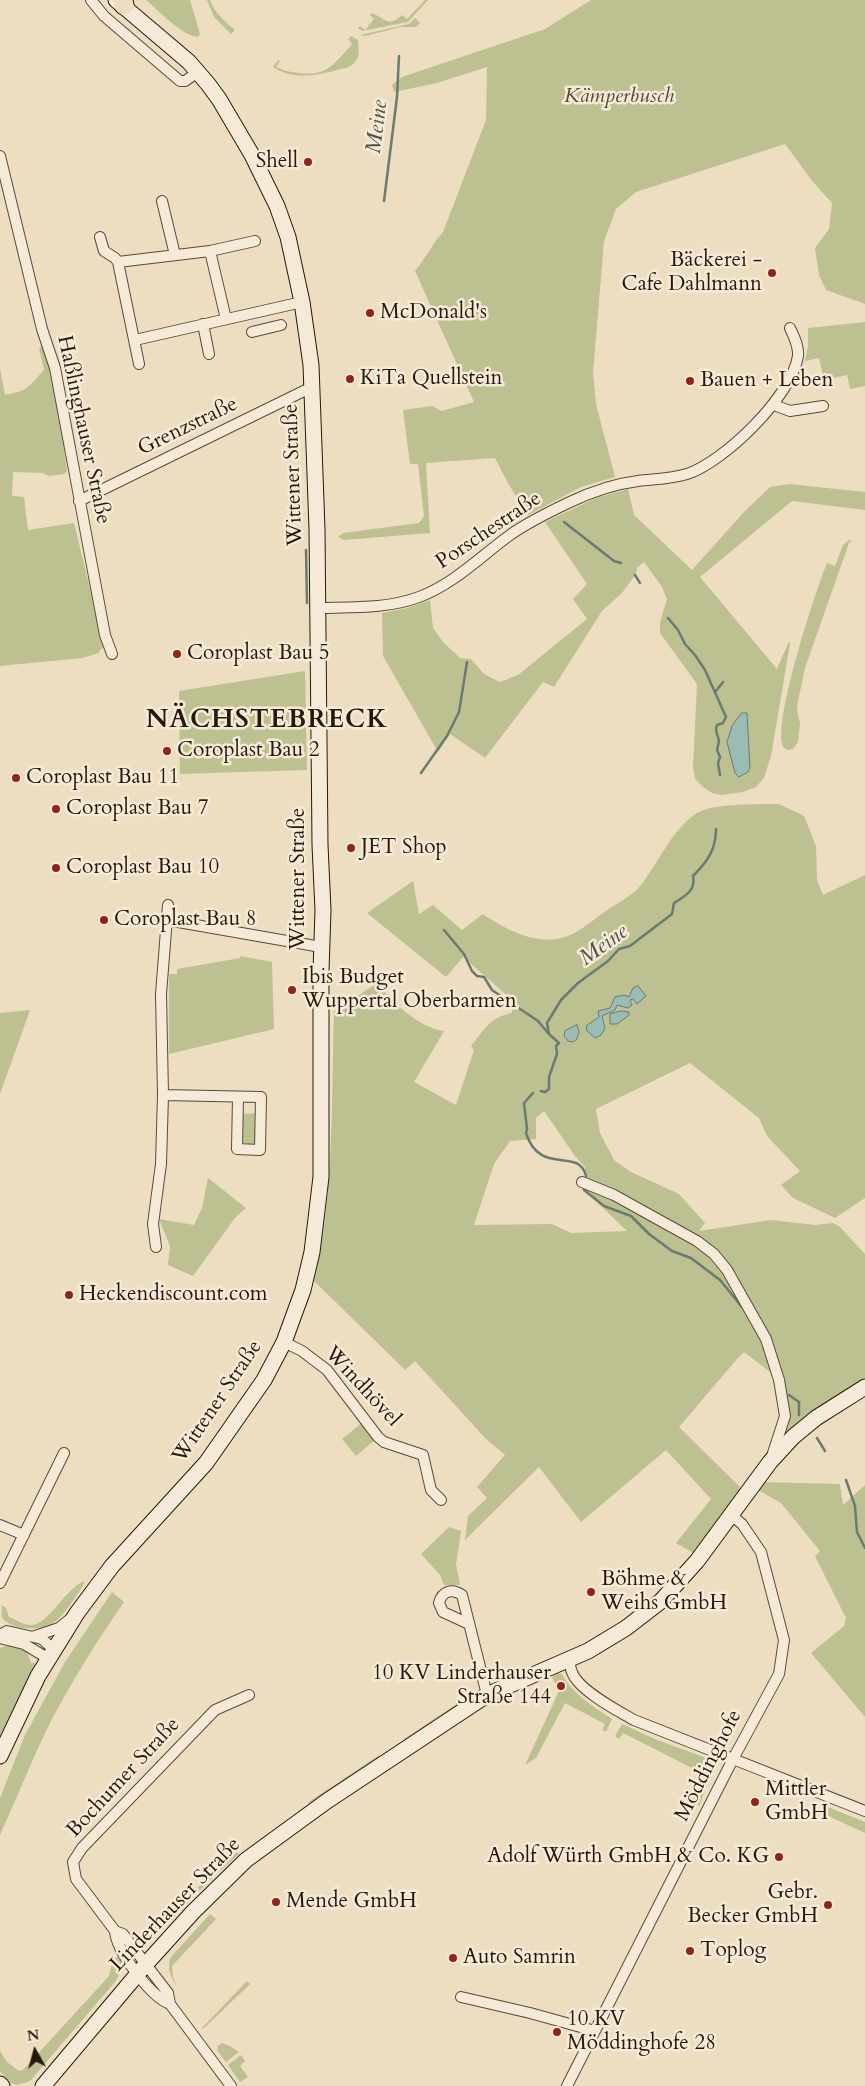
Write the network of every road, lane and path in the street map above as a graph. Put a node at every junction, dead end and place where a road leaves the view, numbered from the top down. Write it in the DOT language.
graph roads {
  1 [pos="91,0"];
  2 [pos="121,2"];
  3 [pos="198,72"];
  4 [pos="0,156"];
  5 [pos="162,201"];
  6 [pos="100,237"];
  7 [pos="255,242"];
  8 [pos="210,251"];
  9 [pos="175,255"];
  10 [pos="118,262"];
  11 [pos="302,302"];
  12 [pos="258,312"];
  13 [pos="226,319"];
  14 [pos="203,324"];
  15 [pos="281,326"];
  16 [pos="790,328"];
  17 [pos="134,340"];
  18 [pos="209,354"];
  19 [pos="139,364"];
  20 [pos="312,387"];
  21 [pos="774,405"];
  22 [pos="823,406"];
  23 [pos="79,501"];
  24 [pos="318,608"];
  25 [pos="112,654"];
  26 [pos="168,905"];
  27 [pos="167,920"];
  28 [pos="321,946"];
  29 [pos="163,1095"];
  30 [pos="238,1097"];
  31 [pos="582,1182"];
  32 [pos="156,1247"];
  33 [pos="284,1342"];
  34 [pos="865,1387"];
  35 [pos="64,1453"];
  36 [pos="770,1462"];
  37 [pos="441,1500"];
  38 [pos="731,1515"];
  39 [pos="0,1525"];
  40 [pos="24,1536"];
  41 [pos="0,1583"];
  42 [pos="77,1613"];
  43 [pos="468,1624"];
  44 [pos="0,1636"];
  45 [pos="33,1636"];
  46 [pos="50,1657"];
  47 [pos="569,1660"];
  48 [pos="249,1695"];
  49 [pos="487,1695"];
  50 [pos="0,1756"];
  51 [pos="733,1760"];
  52 [pos="865,1811"];
  53 [pos="142,1969"];
  54 [pos="461,1997"];
  55 [pos="595,2031"];
  56 [pos="43,2086"];
  57 [pos="231,2086"];
  58 [pos="567,2086"];
  1 -- 3 [label="street"];
  2 -- 3 [label="main road, Wittener Straße"];
  3 -- 11 [label="main road, Wittener Straße"];
  4 -- 23 [label="street, Haßlinghauser Straße"];
  5 -- 9 [label="street"];
  6 -- 10 [label="street"];
  7 -- 8 [label="street"];
  8 -- 9 [label="street"];
  8 -- 13 [label="street"];
  9 -- 10 [label="street"];
  10 -- 17 [label="street"];
  11 -- 12 [label="street"];
  11 -- 20 [label="main road, Wittener Straße"];
  12 -- 13 [label="street"];
  12 -- 15 [label="street"];
  13 -- 14 [label="street"];
  14 -- 17 [label="street"];
  14 -- 18 [label="street"];
  16 -- 21 [label="street, Porschestraße"];
  17 -- 19 [label="street"];
  20 -- 23 [label="street, Grenzstraße"];
  20 -- 24 [label="main road, Wittener Straße"];
  21 -- 22 [label="street"];
  21 -- 24 [label="street, Porschestraße"];
  23 -- 25 [label="street, Haßlinghauser Straße"];
  24 -- 28 [label="main road, Wittener Straße"];
  26 -- 27 [label="street"];
  27 -- 28 [label="street"];
  27 -- 29 [label="street"];
  28 -- 33 [label="main road, Wittener Straße"];
  29 -- 30 [label="street"];
  29 -- 32 [label="street"];
  30 -- 30 [label="street"];
  31 -- 36 [label="street, Linderhauser Straße"];
  33 -- 37 [label="street, Windhövel"];
  33 -- 42 [label="main road, Wittener Straße"];
  34 -- 36 [label="main road, Linderhauser Straße"];
  35 -- 40 [label="street"];
  36 -- 38 [label="main road, Linderhauser Straße"];
  38 -- 47 [label="main road, Linderhauser Straße"];
  38 -- 51 [label="street, Möddinghofe"];
  39 -- 40 [label="street"];
  40 -- 41 [label="street"];
  42 -- 45 [label="street, Wittener Straße"];
  42 -- 46 [label="main road, Wittener Straße"];
  43 -- 49 [label="street"];
  44 -- 45 [label="street, Wittener Straße"];
  44 -- 46 [label="street, Wittener Straße"];
  45 -- 46 [label="street, Wittener Straße"];
  46 -- 50 [label="main road"];
  47 -- 49 [label="main road, Linderhauser Straße"];
  47 -- 51 [label="street"];
  48 -- 53 [label="street, Bochumer Straße"];
  49 -- 53 [label="main road, Linderhauser Straße"];
  51 -- 52 [label="street"];
  51 -- 55 [label="street, Möddinghofe"];
  53 -- 56 [label="main road, Linderhauser Straße"];
  53 -- 57 [label="street, Bochumer Straße"];
  54 -- 55 [label="street"];
  55 -- 58 [label="street, Möddinghofe"];
}
